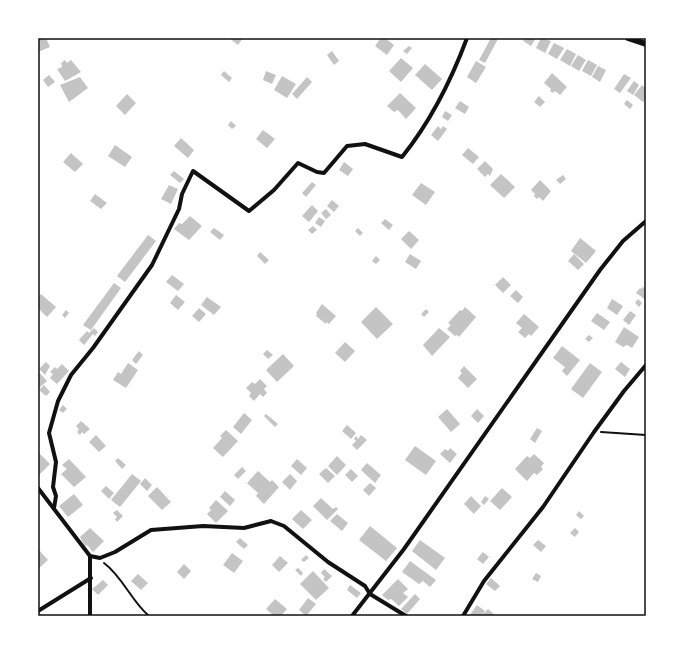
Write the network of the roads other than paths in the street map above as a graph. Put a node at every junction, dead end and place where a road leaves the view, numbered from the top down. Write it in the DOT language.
graph roads {
  1 [pos="467,38"];
  2 [pos="628,38"];
  3 [pos="646,44"];
  4 [pos="646,221"];
  5 [pos="646,366"];
  6 [pos="38,488"];
  7 [pos="54,508"];
  8 [pos="90,556"];
  9 [pos="91,578"];
  10 [pos="370,594"];
  11 [pos="38,611"];
  12 [pos="90,616"];
  13 [pos="352,616"];
  14 [pos="406,616"];
  15 [pos="463,616"];
  1 -- 7 [label="street"];
  2 -- 3 [label="street"];
  4 -- 10 [label="street"];
  5 -- 15 [label="street"];
  6 -- 7 [label="street"];
  7 -- 8 [label="street"];
  8 -- 9 [label="street"];
  8 -- 10 [label="street"];
  9 -- 11 [label="street"];
  9 -- 12 [label="street"];
  10 -- 13 [label="street"];
  10 -- 14 [label="street"];
}
